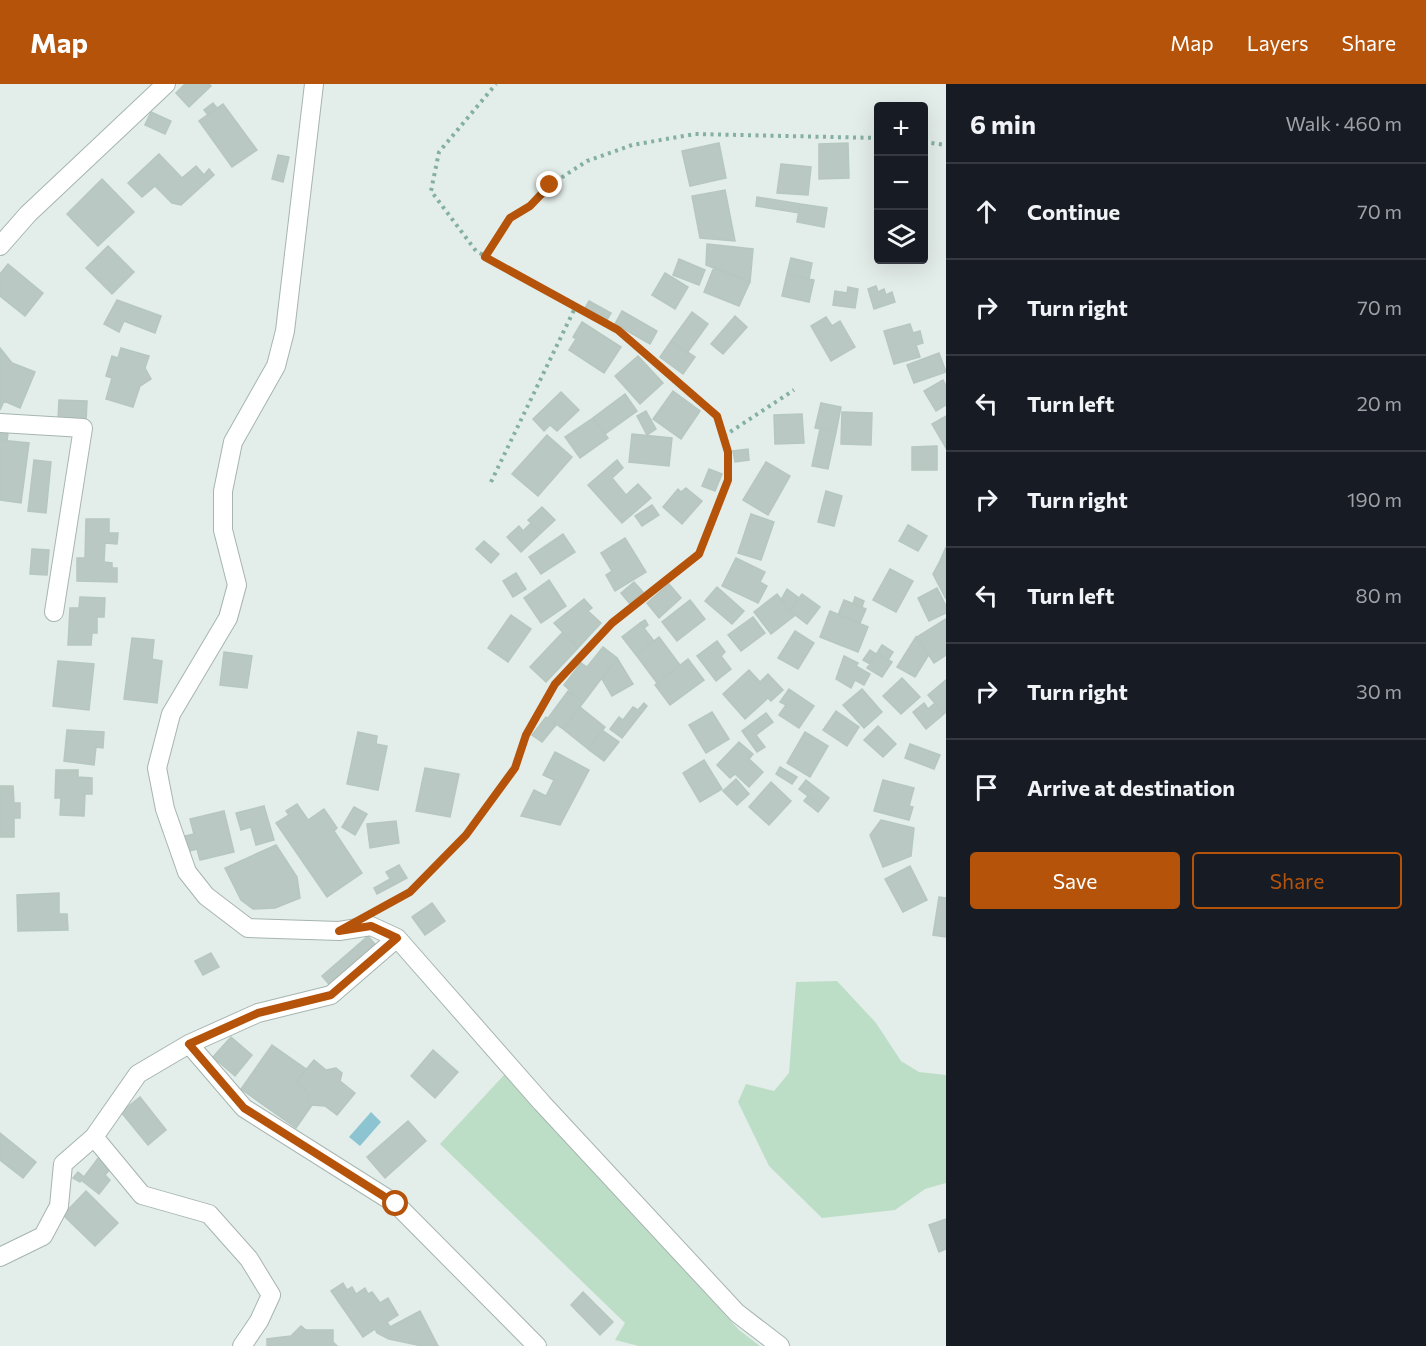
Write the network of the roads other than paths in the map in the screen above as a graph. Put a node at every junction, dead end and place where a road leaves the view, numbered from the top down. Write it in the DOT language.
graph roads {
  1 [pos="166,84"];
  2 [pos="314,84"];
  3 [pos="0,246"];
  4 [pos="0,423"];
  5 [pos="54,612"];
  6 [pos="397,938"];
  7 [pos="189,1044"];
  8 [pos="94,1137"];
  9 [pos="0,1257"];
  10 [pos="242,1346"];
  11 [pos="537,1346"];
  12 [pos="780,1346"];
  1 -- 3 [label="street"];
  2 -- 6 [label="street"];
  4 -- 5 [label="street"];
  6 -- 7 [label="street"];
  6 -- 12 [label="street"];
  7 -- 8 [label="street"];
  7 -- 11 [label="street"];
  8 -- 9 [label="street"];
  8 -- 10 [label="street"];
}
